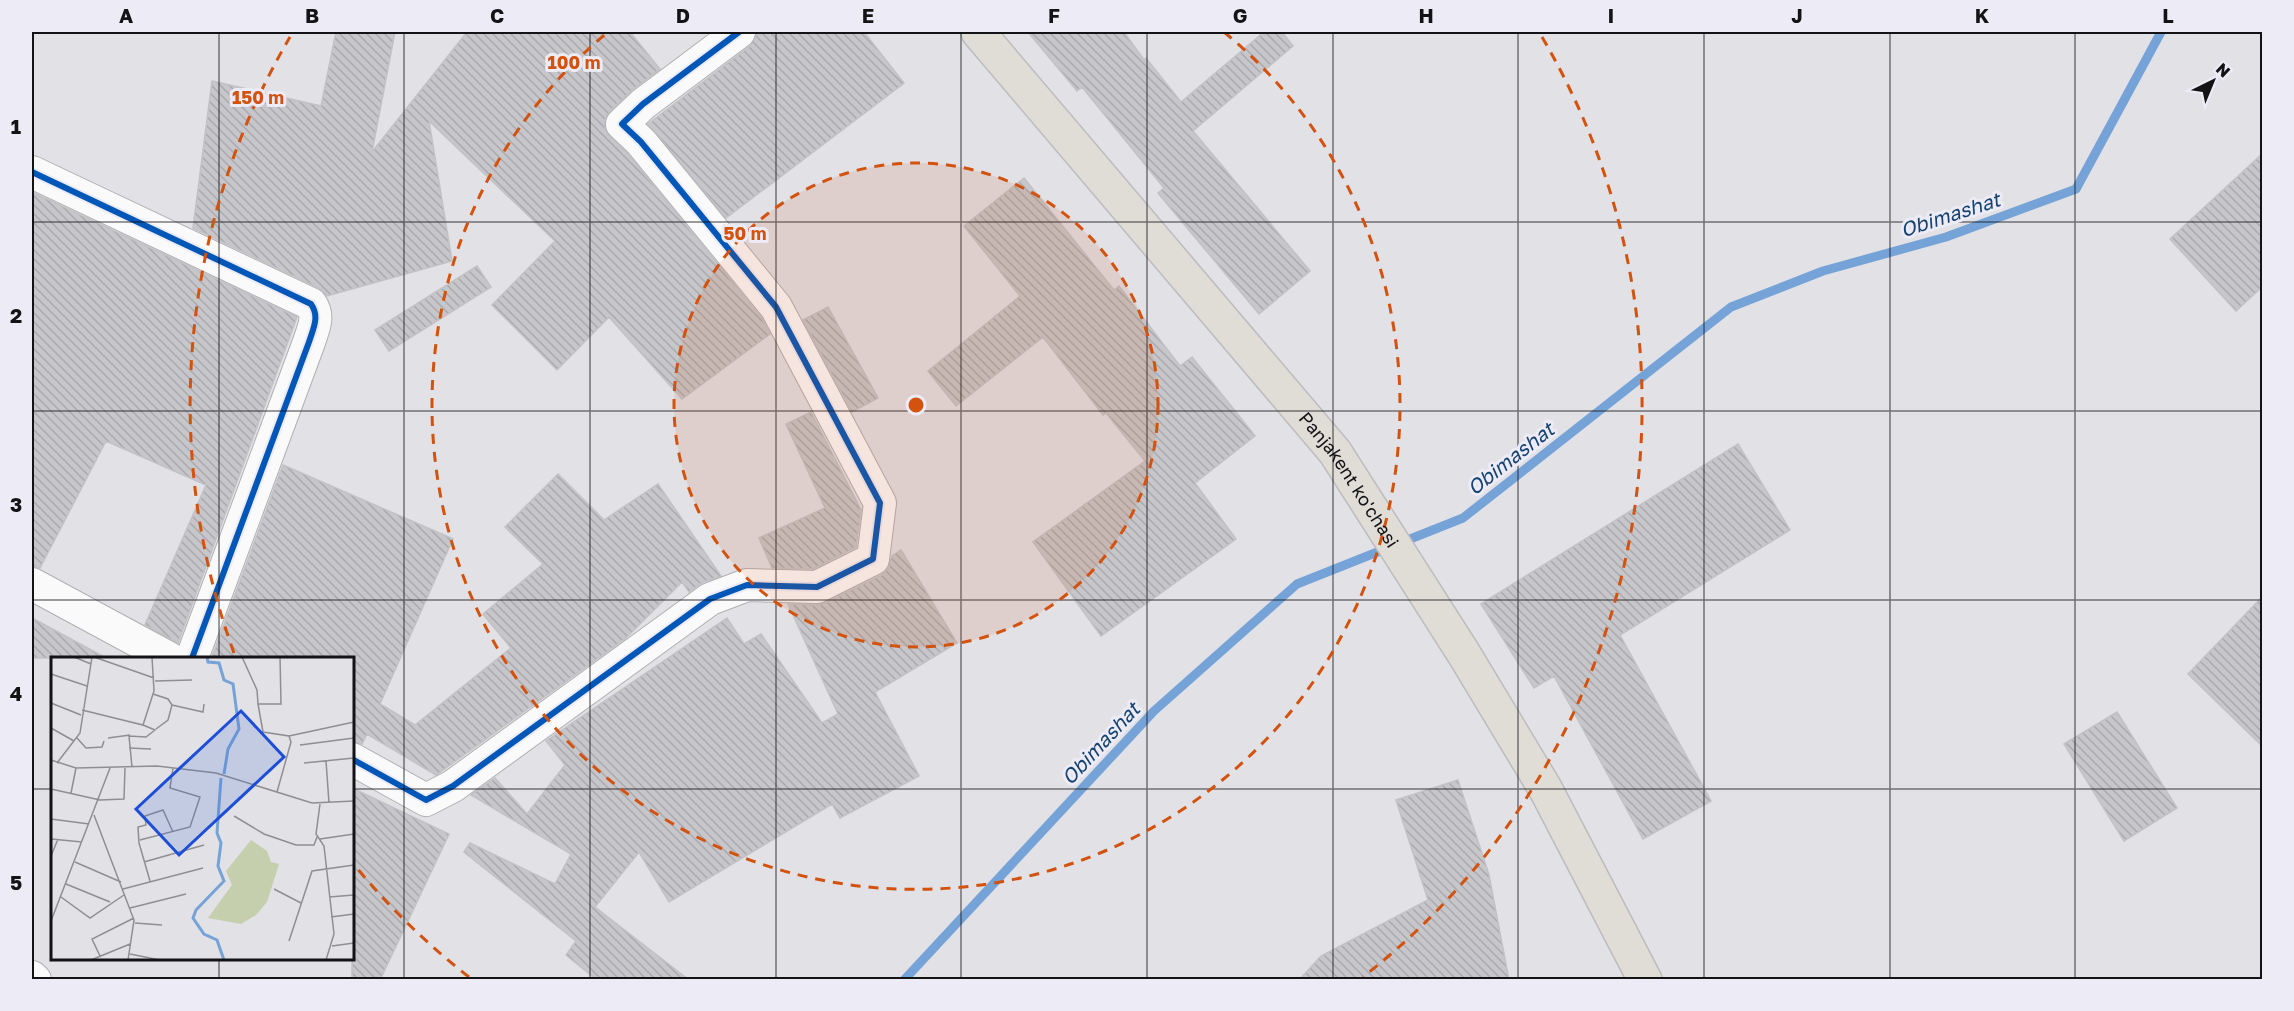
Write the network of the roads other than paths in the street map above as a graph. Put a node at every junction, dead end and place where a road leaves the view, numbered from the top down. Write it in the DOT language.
graph roads {
  1 [pos="739,32"];
  2 [pos="978,32"];
  3 [pos="32,172"];
  4 [pos="32,584"];
  5 [pos="167,657"];
  6 [pos="192,657"];
  7 [pos="354,760"];
  8 [pos="1645,980"];
  1 -- 7 [label="street"];
  2 -- 8 [label="main road, Panjakent ko'chasi"];
  3 -- 6 [label="street"];
  4 -- 5 [label="street"];
}
